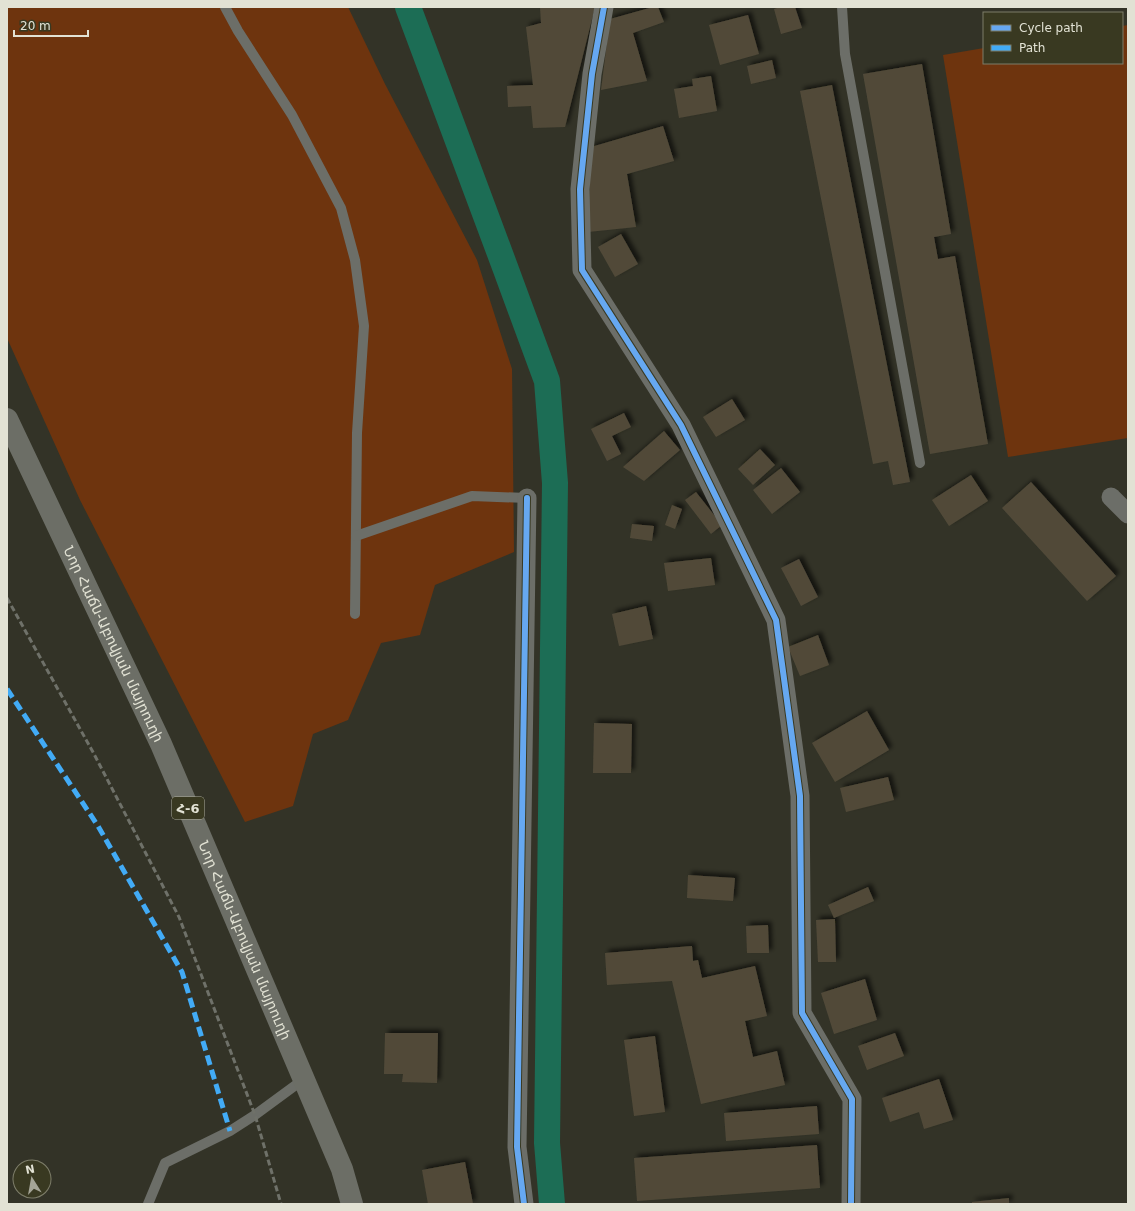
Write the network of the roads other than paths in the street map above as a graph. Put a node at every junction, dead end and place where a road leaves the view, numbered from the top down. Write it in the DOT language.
graph roads {
  1 [pos="225,7"];
  2 [pos="604,7"];
  3 [pos="842,7"];
  4 [pos="7,419"];
  5 [pos="920,463"];
  6 [pos="1111,497"];
  7 [pos="527,498"];
  8 [pos="1128,514"];
  9 [pos="356,536"];
  10 [pos="355,614"];
  11 [pos="304,1079"];
  12 [pos="148,1204"];
  13 [pos="352,1204"];
  14 [pos="524,1204"];
  15 [pos="851,1204"];
  1 -- 9 [label="lane"];
  2 -- 15 [label="street"];
  3 -- 5 [label="lane"];
  4 -- 11 [label="main road, Նոր Հաճն-Աբովյան մայրուղի / Հ-6"];
  6 -- 8 [label="street"];
  7 -- 9 [label="lane"];
  7 -- 14 [label="street"];
  9 -- 10 [label="lane"];
  11 -- 12 [label="lane"];
  11 -- 13 [label="main road, Նոր Հաճն-Աբովյան մայրուղի / Հ-6"];
}
